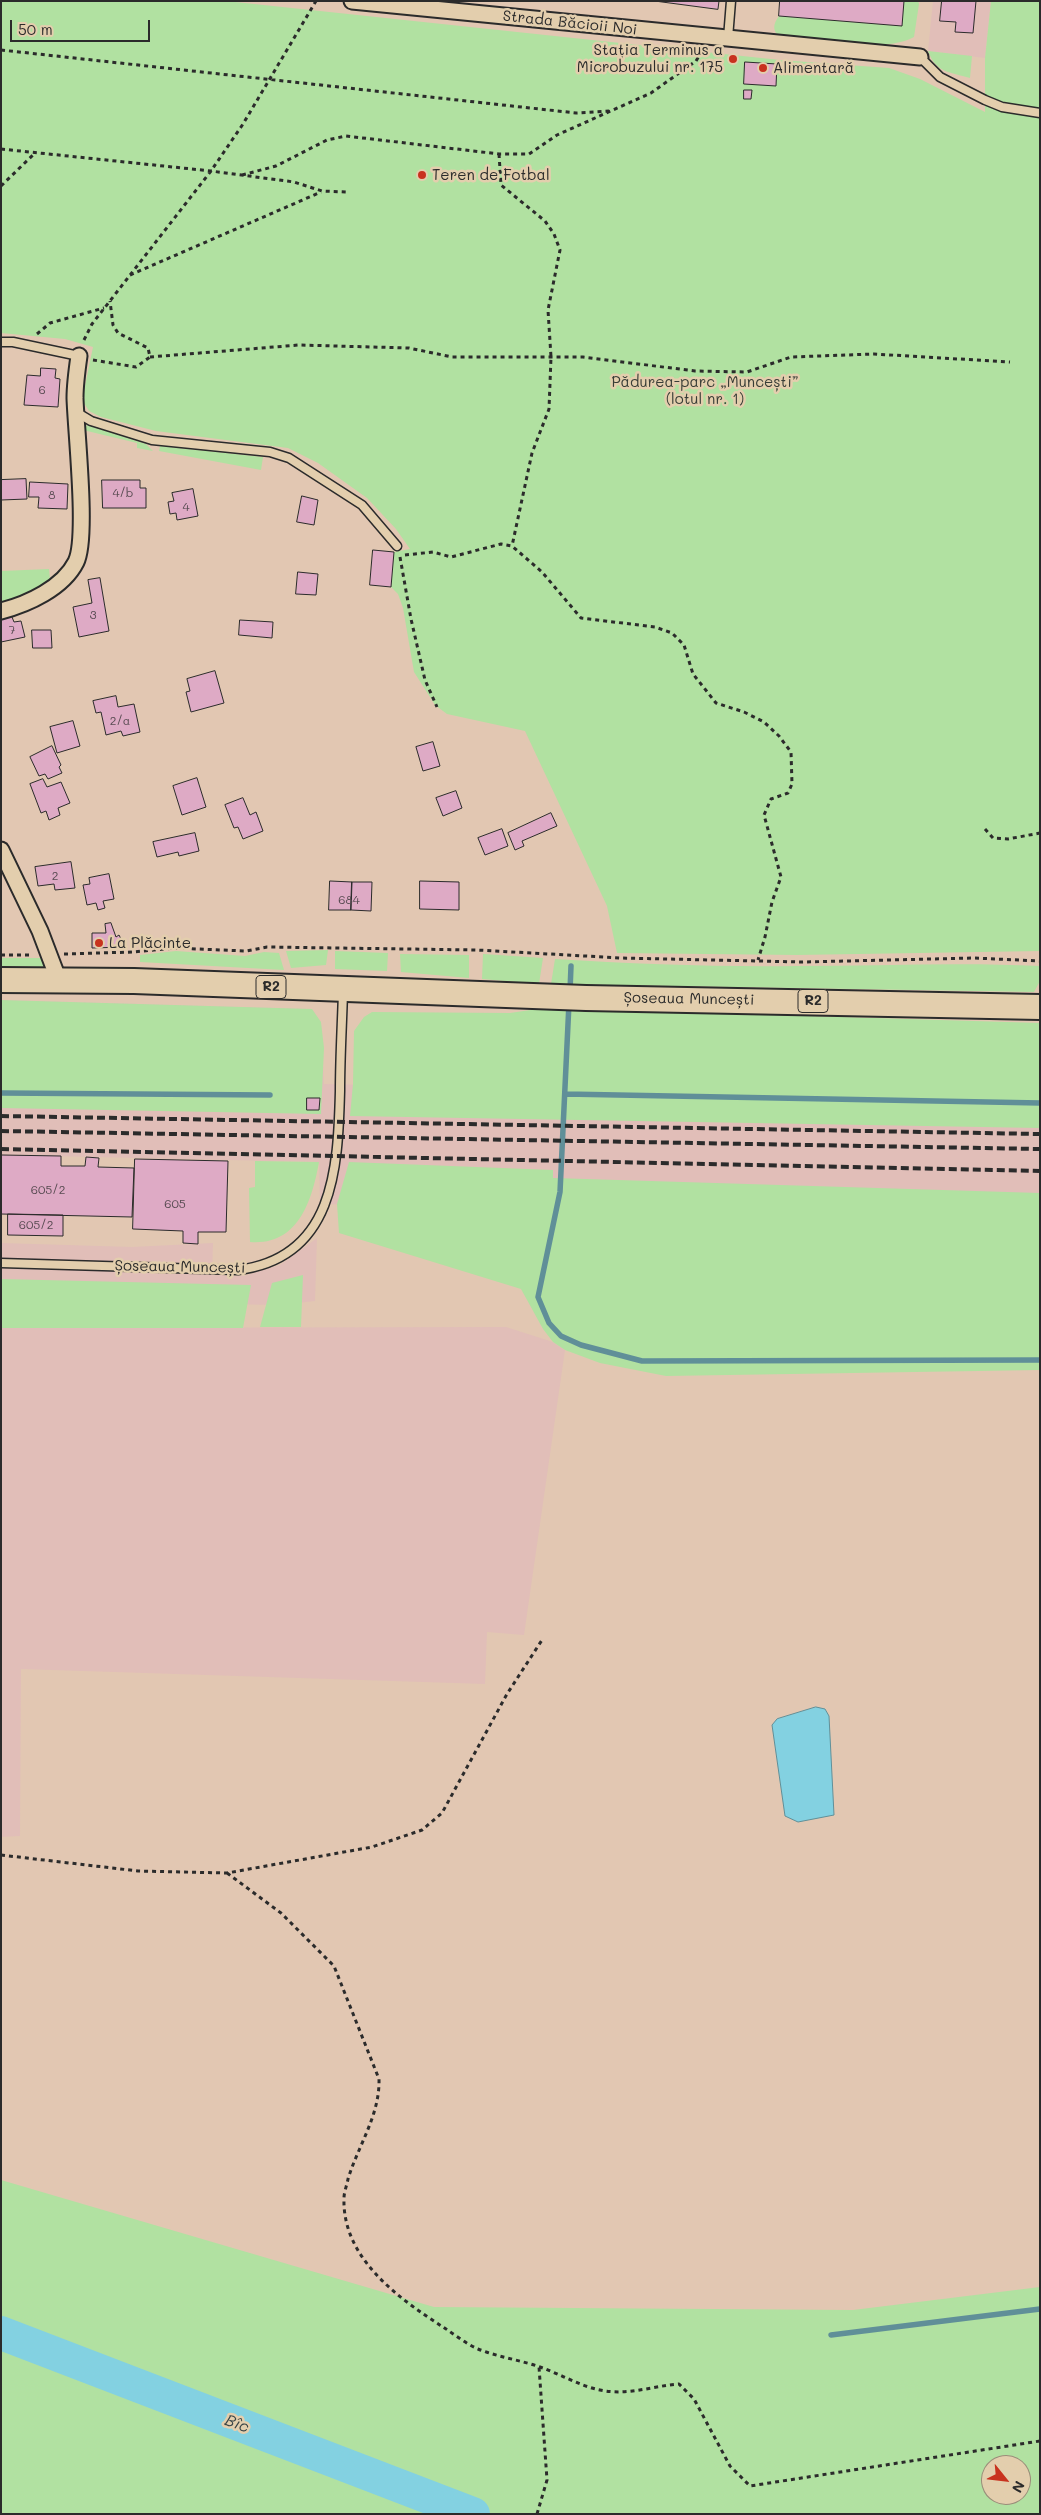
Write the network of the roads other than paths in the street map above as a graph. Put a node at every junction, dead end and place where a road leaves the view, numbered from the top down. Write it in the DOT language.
graph roads {
  1 [pos="352,1"];
  2 [pos="731,1"];
  3 [pos="728,38"];
  4 [pos="920,58"];
  5 [pos="1040,113"];
  6 [pos="1,342"];
  7 [pos="79,356"];
  8 [pos="76,412"];
  9 [pos="397,546"];
  10 [pos="1,611"];
  11 [pos="1,850"];
  12 [pos="1,980"];
  13 [pos="59,981"];
  14 [pos="343,990"];
  15 [pos="1038,1004"];
  16 [pos="1,1262"];
  1 -- 3 [label="street, Strada Băcioii Noi"];
  2 -- 3 [label="lane"];
  3 -- 4 [label="street, Strada Băcioii Noi"];
  4 -- 5 [label="lane"];
  6 -- 7 [label="lane"];
  7 -- 8 [label="street"];
  8 -- 9 [label="lane"];
  8 -- 10 [label="street"];
  11 -- 13 [label="street"];
  12 -- 13 [label="main road, Șoseaua Muncești / R2"];
  13 -- 14 [label="main road, Șoseaua Muncești / R2"];
  14 -- 15 [label="main road, Șoseaua Muncești / R2"];
  14 -- 16 [label="lane, Șoseaua Muncești"];
}
